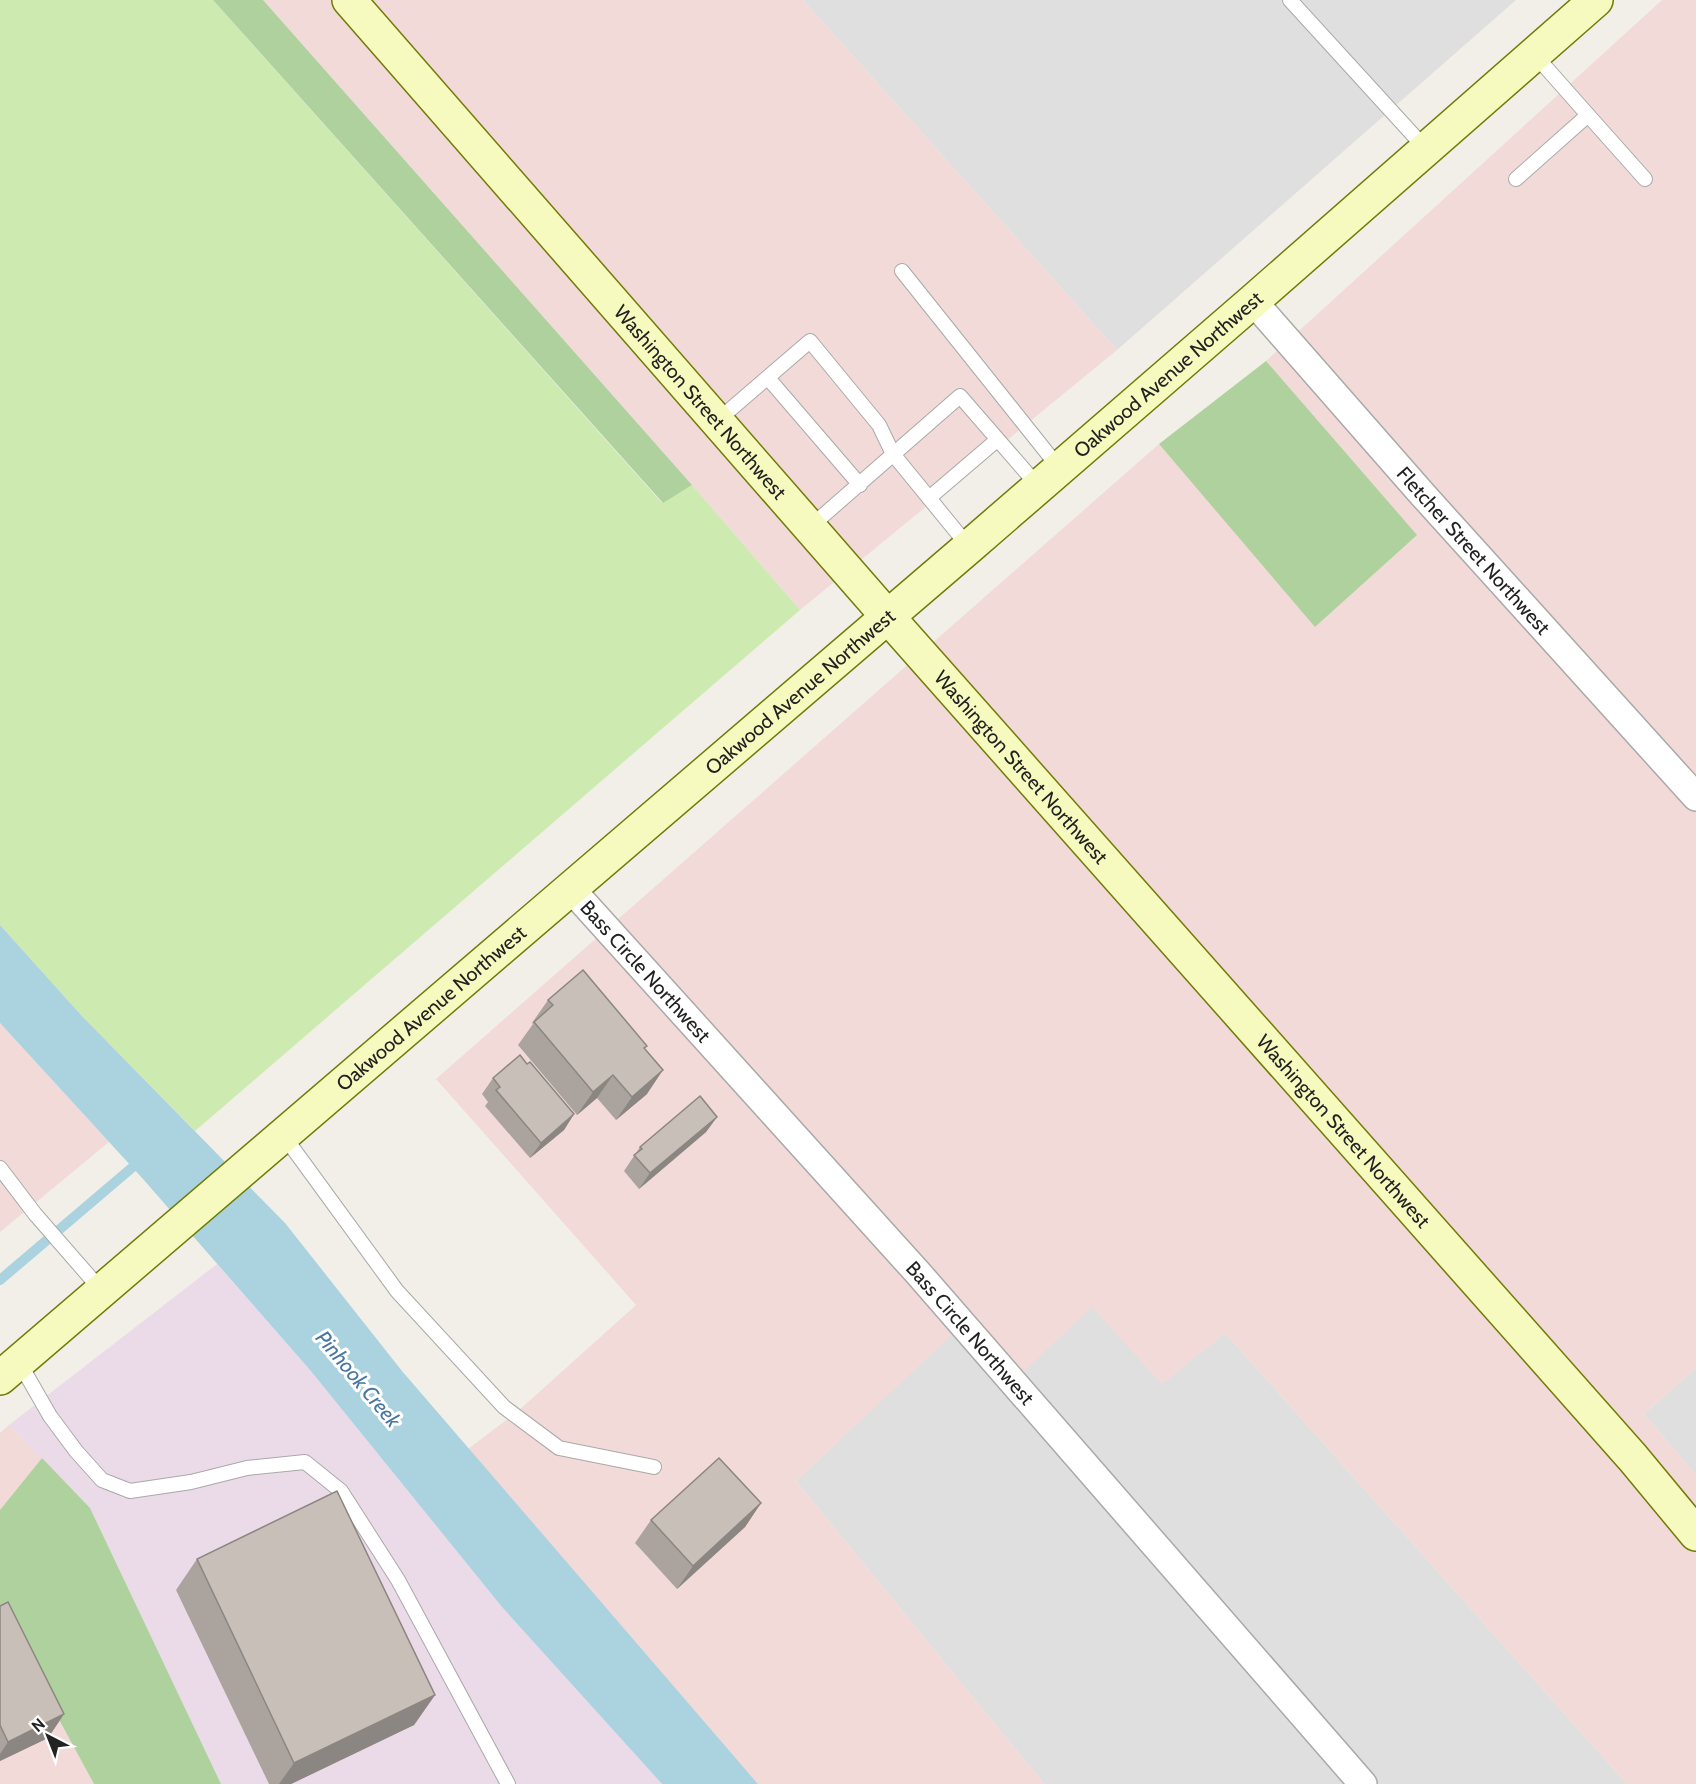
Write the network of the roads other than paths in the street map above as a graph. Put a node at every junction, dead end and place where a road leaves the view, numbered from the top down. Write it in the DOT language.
graph roads {
  1 [pos="349,0"];
  2 [pos="1290,0"];
  3 [pos="1596,0"];
  4 [pos="1534,54"];
  5 [pos="1588,115"];
  6 [pos="1426,149"];
  7 [pos="1516,179"];
  8 [pos="1645,179"];
  9 [pos="902,271"];
  10 [pos="1253,301"];
  11 [pos="768,378"];
  12 [pos="717,422"];
  13 [pos="997,440"];
  14 [pos="893,454"];
  15 [pos="1049,478"];
  16 [pos="860,484"];
  17 [pos="929,498"];
  18 [pos="810,526"];
  19 [pos="969,547"];
  20 [pos="888,617"];
  21 [pos="1696,797"];
  22 [pos="571,889"];
  23 [pos="284,1136"];
  24 [pos="0,1168"];
  25 [pos="102,1292"];
  26 [pos="9,1370"];
  27 [pos="654,1467"];
  28 [pos="1696,1534"];
  29 [pos="508,1784"];
  30 [pos="1363,1784"];
  1 -- 12 [label="street, Washington Street Northwest"];
  2 -- 6 [label="lane"];
  3 -- 4 [label="street, Oakwood Avenue Northwest"];
  4 -- 5 [label="lane"];
  4 -- 6 [label="street, Oakwood Avenue Northwest"];
  5 -- 7 [label="lane"];
  5 -- 8 [label="lane"];
  6 -- 10 [label="street, Oakwood Avenue Northwest"];
  9 -- 15 [label="lane"];
  10 -- 15 [label="street, Oakwood Avenue Northwest"];
  10 -- 21 [label="street, Fletcher Street Northwest"];
  11 -- 12 [label="lane"];
  11 -- 14 [label="lane"];
  11 -- 16 [label="lane"];
  12 -- 18 [label="street, Washington Street Northwest"];
  13 -- 14 [label="lane"];
  13 -- 15 [label="lane"];
  13 -- 17 [label="lane"];
  14 -- 16 [label="lane"];
  14 -- 17 [label="lane"];
  15 -- 19 [label="street, Oakwood Avenue Northwest"];
  16 -- 18 [label="lane"];
  17 -- 19 [label="lane"];
  18 -- 20 [label="street, Washington Street Northwest"];
  19 -- 20 [label="street, Oakwood Avenue Northwest"];
  20 -- 22 [label="street, Oakwood Avenue Northwest"];
  20 -- 28 [label="street, Washington Street Northwest"];
  22 -- 23 [label="street, Oakwood Avenue Northwest"];
  22 -- 30 [label="street, Bass Circle Northwest"];
  23 -- 25 [label="street, Oakwood Avenue Northwest"];
  23 -- 27 [label="lane"];
  24 -- 25 [label="lane"];
  25 -- 26 [label="street, Oakwood Avenue Northwest"];
  26 -- 29 [label="lane"];
}
